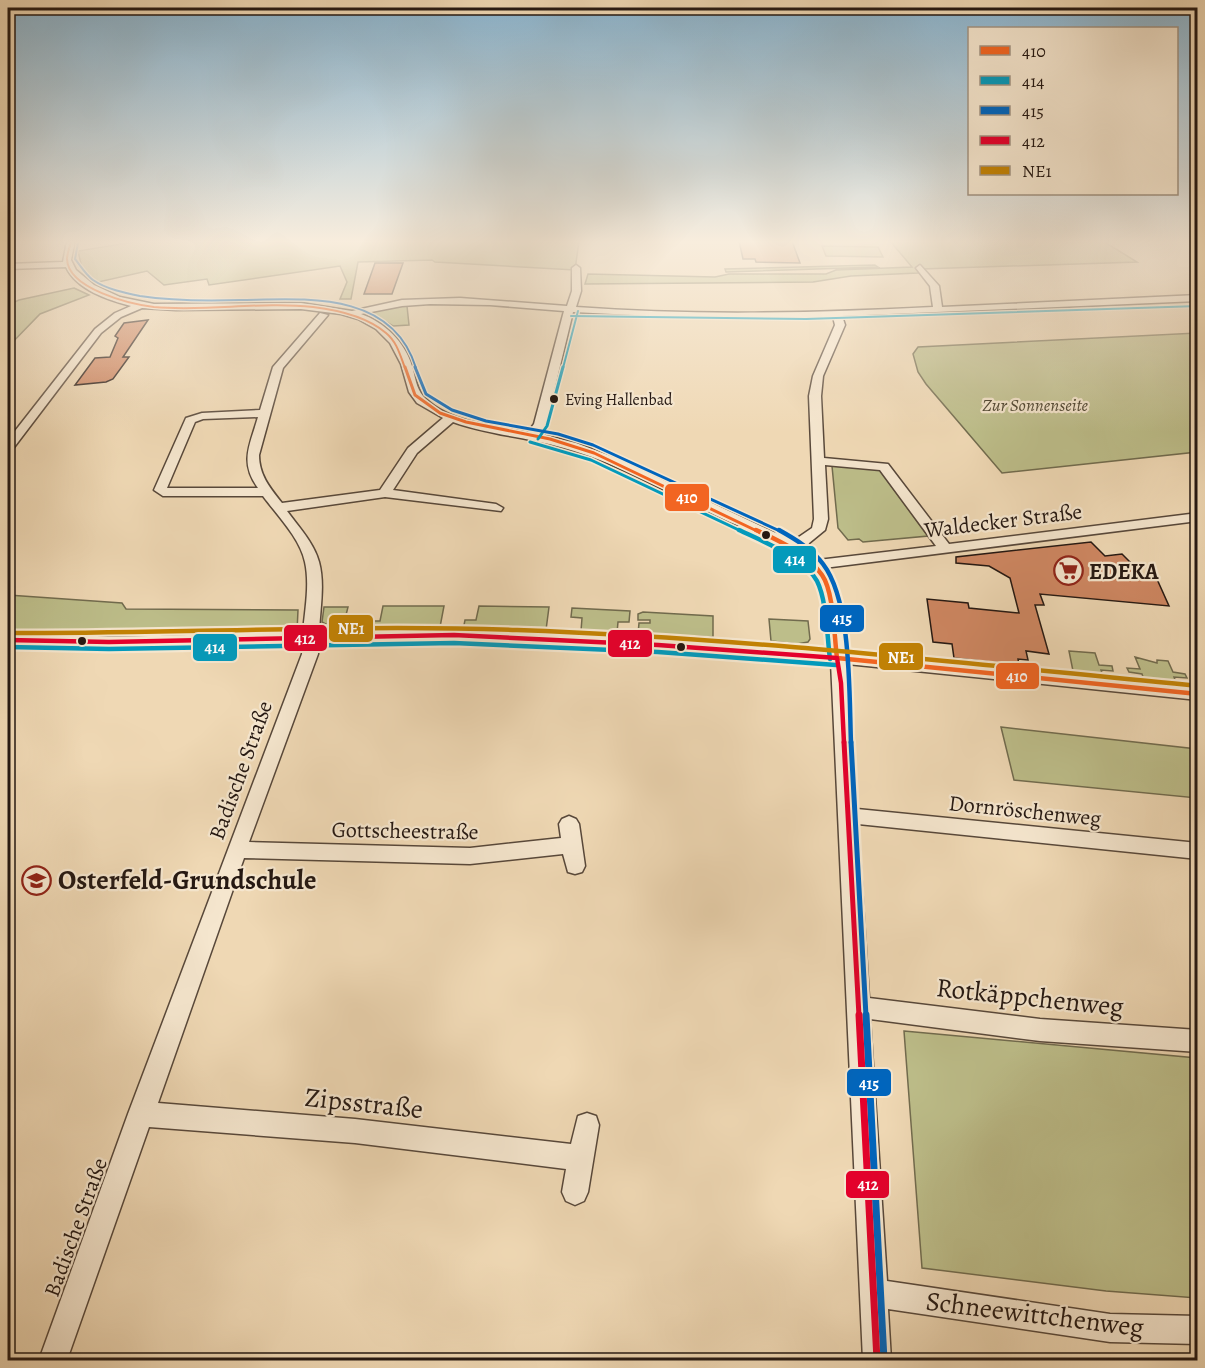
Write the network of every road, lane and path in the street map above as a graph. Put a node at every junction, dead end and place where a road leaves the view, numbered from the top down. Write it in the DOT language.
graph roads {
  1 [pos="140,305"];
  2 [pos="381,305"];
  3 [pos="521,305"];
  4 [pos="573,305"];
  5 [pos="937,305"];
  6 [pos="1036,305"];
  7 [pos="571,309"];
  8 [pos="938,309"];
  9 [pos="351,314"];
  10 [pos="837,314"];
  11 [pos="323,315"];
  12 [pos="265,413"];
  13 [pos="451,418"];
  14 [pos="532,435"];
  15 [pos="8,447"];
  16 [pos="817,461"];
  17 [pos="385,493"];
  18 [pos="272,500"];
  19 [pos="496,508"];
  20 [pos="1197,517"];
  21 [pos="794,548"];
  22 [pos="945,548"];
  23 [pos="814,565"];
  24 [pos="312,637"];
  25 [pos="8,640"];
  26 [pos="837,658"];
  27 [pos="1197,694"];
  28 [pos="847,816"];
  29 [pos="569,824"];
  30 [pos="572,846"];
  31 [pos="236,850"];
  32 [pos="1197,851"];
  33 [pos="575,866"];
  34 [pos="858,1007"];
  35 [pos="1197,1041"];
  36 [pos="140,1114"];
  37 [pos="587,1125"];
  38 [pos="581,1158"];
  39 [pos="575,1192"];
  40 [pos="873,1293"];
  41 [pos="1197,1330"];
  42 [pos="53,1360"];
  43 [pos="877,1360"];
  1 -- 9 [label="street"];
  1 -- 15 [label="street"];
  2 -- 9 [label="street"];
  3 -- 7 [label="street"];
  4 -- 7 [label="street"];
  5 -- 8 [label="street"];
  6 -- 8 [label="street"];
  7 -- 10 [label="street"];
  7 -- 14 [label="street"];
  8 -- 10 [label="street"];
  9 -- 13 [label="street"];
  10 -- 16 [label="street"];
  11 -- 12 [label="street, Badische Straße"];
  12 -- 18 [label="street, Badische Straße"];
  12 -- 18 [label="street"];
  13 -- 14 [label="street"];
  13 -- 17 [label="street"];
  14 -- 21 [label="street"];
  16 -- 21 [label="street"];
  16 -- 22 [label="street"];
  17 -- 18 [label="street"];
  17 -- 19 [label="street"];
  18 -- 24 [label="street, Badische Straße"];
  20 -- 22 [label="street, Waldecker Straße"];
  21 -- 23 [label="street"];
  22 -- 23 [label="street, Waldecker Straße"];
  23 -- 26 [label="street"];
  24 -- 25 [label="street"];
  24 -- 26 [label="street"];
  24 -- 31 [label="street, Badische Straße"];
  26 -- 27 [label="street"];
  26 -- 28 [label="street"];
  28 -- 32 [label="street, Dornröschenweg"];
  28 -- 34 [label="street"];
  29 -- 30 [label="street"];
  30 -- 31 [label="street, Gottscheestraße"];
  30 -- 33 [label="street"];
  31 -- 36 [label="street, Badische Straße"];
  34 -- 35 [label="street, Rotkäppchenweg"];
  34 -- 40 [label="street"];
  36 -- 38 [label="street, Zipsstraße"];
  36 -- 42 [label="street, Badische Straße"];
  37 -- 38 [label="street"];
  38 -- 39 [label="street"];
  40 -- 41 [label="street, Schneewittchenweg"];
  40 -- 43 [label="street"];
}
